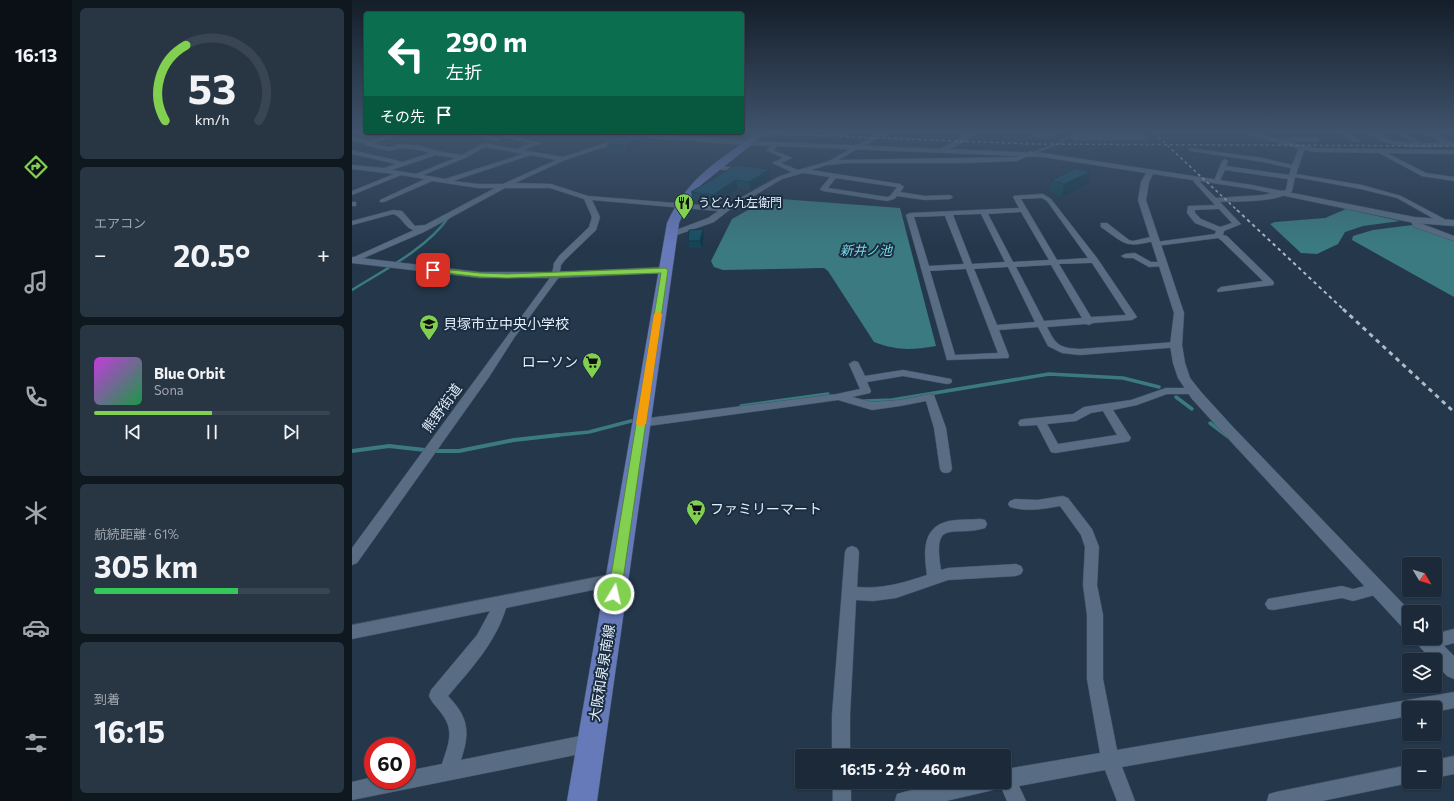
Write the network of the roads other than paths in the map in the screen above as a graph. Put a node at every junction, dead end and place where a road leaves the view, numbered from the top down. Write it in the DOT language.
graph roads {
  1 [pos="386,170"];
  2 [pos="430,170"];
  3 [pos="477,170"];
  4 [pos="537,170"];
  5 [pos="711,170"];
  6 [pos="737,170"];
  7 [pos="796,170"];
  8 [pos="805,170"];
  9 [pos="1147,170"];
  10 [pos="1222,170"];
  11 [pos="1244,170"];
  12 [pos="1293,170"];
  13 [pos="1414,170"];
  14 [pos="1151,171"];
  15 [pos="747,172"];
  16 [pos="800,172"];
  17 [pos="399,173"];
  18 [pos="768,175"];
  19 [pos="416,176"];
  20 [pos="785,176"];
  21 [pos="834,176"];
  22 [pos="1292,176"];
  23 [pos="1198,178"];
  24 [pos="431,179"];
  25 [pos="1454,179"];
  26 [pos="443,181"];
  27 [pos="1217,181"];
  28 [pos="501,186"];
  29 [pos="352,188"];
  30 [pos="360,189"];
  31 [pos="352,193"];
  32 [pos="896,194"];
  33 [pos="1285,194"];
  34 [pos="950,196"];
  35 [pos="587,198"];
  36 [pos="1213,200"];
  37 [pos="382,201"];
  38 [pos="680,205"];
  39 [pos="1220,207"];
  40 [pos="725,209"];
  41 [pos="1023,210"];
  42 [pos="984,212"];
  43 [pos="948,213"];
  44 [pos="1414,220"];
  45 [pos="352,223"];
  46 [pos="1451,223"];
  47 [pos="1104,225"];
  48 [pos="427,227"];
  49 [pos="1220,233"];
  50 [pos="671,235"];
  51 [pos="1454,240"];
  52 [pos="1155,241"];
  53 [pos="1125,256"];
  54 [pos="1094,260"];
  55 [pos="352,261"];
  56 [pos="1054,262"];
  57 [pos="1011,264"];
  58 [pos="1163,264"];
  59 [pos="969,267"];
  60 [pos="925,269"];
  61 [pos="665,270"];
  62 [pos="556,275"];
  63 [pos="1221,290"];
  64 [pos="1089,322"];
  65 [pos="1041,325"];
  66 [pos="994,328"];
  67 [pos="1176,346"];
  68 [pos="854,364"];
  69 [pos="861,380"];
  70 [pos="947,381"];
  71 [pos="1194,391"];
  72 [pos="838,396"];
  73 [pos="1106,407"];
  74 [pos="1040,421"];
  75 [pos="641,423"];
  76 [pos="1024,423"];
  77 [pos="946,469"];
  78 [pos="1015,504"];
  79 [pos="980,524"];
  80 [pos="852,552"];
  81 [pos="352,559"];
  82 [pos="1016,570"];
  83 [pos="617,579"];
  84 [pos="935,579"];
  85 [pos="1377,589"];
  86 [pos="849,593"];
  87 [pos="500,602"];
  88 [pos="1273,604"];
  89 [pos="1402,615"];
  90 [pos="352,632"];
  91 [pos="1454,636"];
  92 [pos="1442,638"];
  93 [pos="1431,645"];
  94 [pos="1454,670"];
  95 [pos="1454,700"];
  96 [pos="1442,702"];
  97 [pos="1402,709"];
  98 [pos="591,743"];
  99 [pos="841,749"];
  100 [pos="1110,761"];
  101 [pos="1454,765"];
  102 [pos="1442,768"];
  103 [pos="448,772"];
  104 [pos="1402,776"];
  105 [pos="416,778"];
  106 [pos="1011,778"];
  107 [pos="364,789"];
  108 [pos="842,789"];
  109 [pos="959,789"];
  110 [pos="1007,789"];
  111 [pos="352,791"];
  112 [pos="1320,797"];
  113 [pos="582,801"];
  114 [pos="842,801"];
  115 [pos="904,801"];
  116 [pos="1016,801"];
  117 [pos="1126,801"];
  118 [pos="1276,801"];
  1 -- 17 [label="street"];
  2 -- 19 [label="street"];
  3 -- 26 [label="street"];
  4 -- 28 [label="street"];
  5 -- 38 [label="main road, 大阪和泉泉南線"];
  6 -- 15 [label="street"];
  7 -- 16 [label="street"];
  8 -- 16 [label="street"];
  9 -- 14 [label="street"];
  10 -- 27 [label="street"];
  11 -- 22 [label="street"];
  12 -- 22 [label="street"];
  13 -- 25 [label="street"];
  14 -- 23 [label="street"];
  14 -- 52 [label="street"];
  16 -- 20 [label="street"];
  16 -- 21 [label="street"];
  17 -- 19 [label="street"];
  17 -- 30 [label="street"];
  18 -- 20 [label="street"];
  19 -- 24 [label="street"];
  20 -- 40 [label="street"];
  21 -- 32 [label="street"];
  21 -- 32 [label="street"];
  22 -- 33 [label="street"];
  22 -- 46 [label="street"];
  23 -- 27 [label="street"];
  23 -- 36 [label="street"];
  24 -- 26 [label="street"];
  24 -- 37 [label="street"];
  26 -- 28 [label="street"];
  27 -- 33 [label="street"];
  28 -- 35 [label="street"];
  28 -- 48 [label="street"];
  29 -- 30 [label="street"];
  30 -- 31 [label="street"];
  32 -- 34 [label="street"];
  33 -- 36 [label="street"];
  33 -- 44 [label="street"];
  35 -- 38 [label="street"];
  35 -- 62 [label="street, 熊野街道"];
  36 -- 39 [label="street"];
  38 -- 40 [label="street"];
  38 -- 50 [label="main road, 大阪和泉泉南線"];
  39 -- 49 [label="street"];
  39 -- 49 [label="street"];
  40 -- 50 [label="street"];
  41 -- 42 [label="street"];
  41 -- 54 [label="street"];
  41 -- 56 [label="street"];
  42 -- 43 [label="street"];
  42 -- 57 [label="street"];
  43 -- 59 [label="street"];
  43 -- 60 [label="street"];
  44 -- 46 [label="street"];
  44 -- 51 [label="street"];
  45 -- 48 [label="street"];
  47 -- 52 [label="street"];
  48 -- 55 [label="street"];
  49 -- 52 [label="street"];
  49 -- 63 [label="street"];
  50 -- 61 [label="main road, 大阪和泉泉南線"];
  52 -- 58 [label="street"];
  53 -- 58 [label="street"];
  54 -- 56 [label="street"];
  54 -- 64 [label="street"];
  55 -- 62 [label="street"];
  56 -- 57 [label="street"];
  56 -- 64 [label="street"];
  57 -- 59 [label="street"];
  57 -- 65 [label="street"];
  58 -- 67 [label="street"];
  59 -- 60 [label="street"];
  59 -- 66 [label="street"];
  60 -- 66 [label="street"];
  61 -- 62 [label="street"];
  61 -- 75 [label="main road, 大阪和泉泉南線"];
  62 -- 81 [label="street, 熊野街道"];
  64 -- 65 [label="street"];
  65 -- 66 [label="street"];
  65 -- 67 [label="street"];
  67 -- 71 [label="street"];
  68 -- 69 [label="street"];
  69 -- 70 [label="street"];
  69 -- 72 [label="street"];
  71 -- 73 [label="street"];
  71 -- 85 [label="street"];
  72 -- 75 [label="street"];
  72 -- 77 [label="street"];
  73 -- 74 [label="street"];
  73 -- 74 [label="street"];
  74 -- 76 [label="street"];
  75 -- 83 [label="main road, 大阪和泉泉南線"];
  78 -- 100 [label="street"];
  79 -- 84 [label="street"];
  80 -- 86 [label="street"];
  82 -- 84 [label="street"];
  83 -- 87 [label="street"];
  83 -- 98 [label="main road, 大阪和泉泉南線"];
  84 -- 86 [label="street"];
  85 -- 88 [label="street"];
  85 -- 89 [label="street"];
  86 -- 99 [label="street"];
  87 -- 90 [label="street"];
  87 -- 103 [label="street"];
  91 -- 92 [label="street"];
  93 -- 94 [label="street"];
  95 -- 96 [label="street"];
  97 -- 100 [label="street"];
  98 -- 103 [label="street"];
  98 -- 113 [label="main road, 大阪和泉泉南線"];
  100 -- 106 [label="street"];
  100 -- 117 [label="street"];
  101 -- 102 [label="street"];
  103 -- 105 [label="street"];
  104 -- 112 [label="street"];
  107 -- 111 [label="street"];
  108 -- 114 [label="street"];
  109 -- 115 [label="street"];
  110 -- 116 [label="street"];
  112 -- 118 [label="street"];
}
